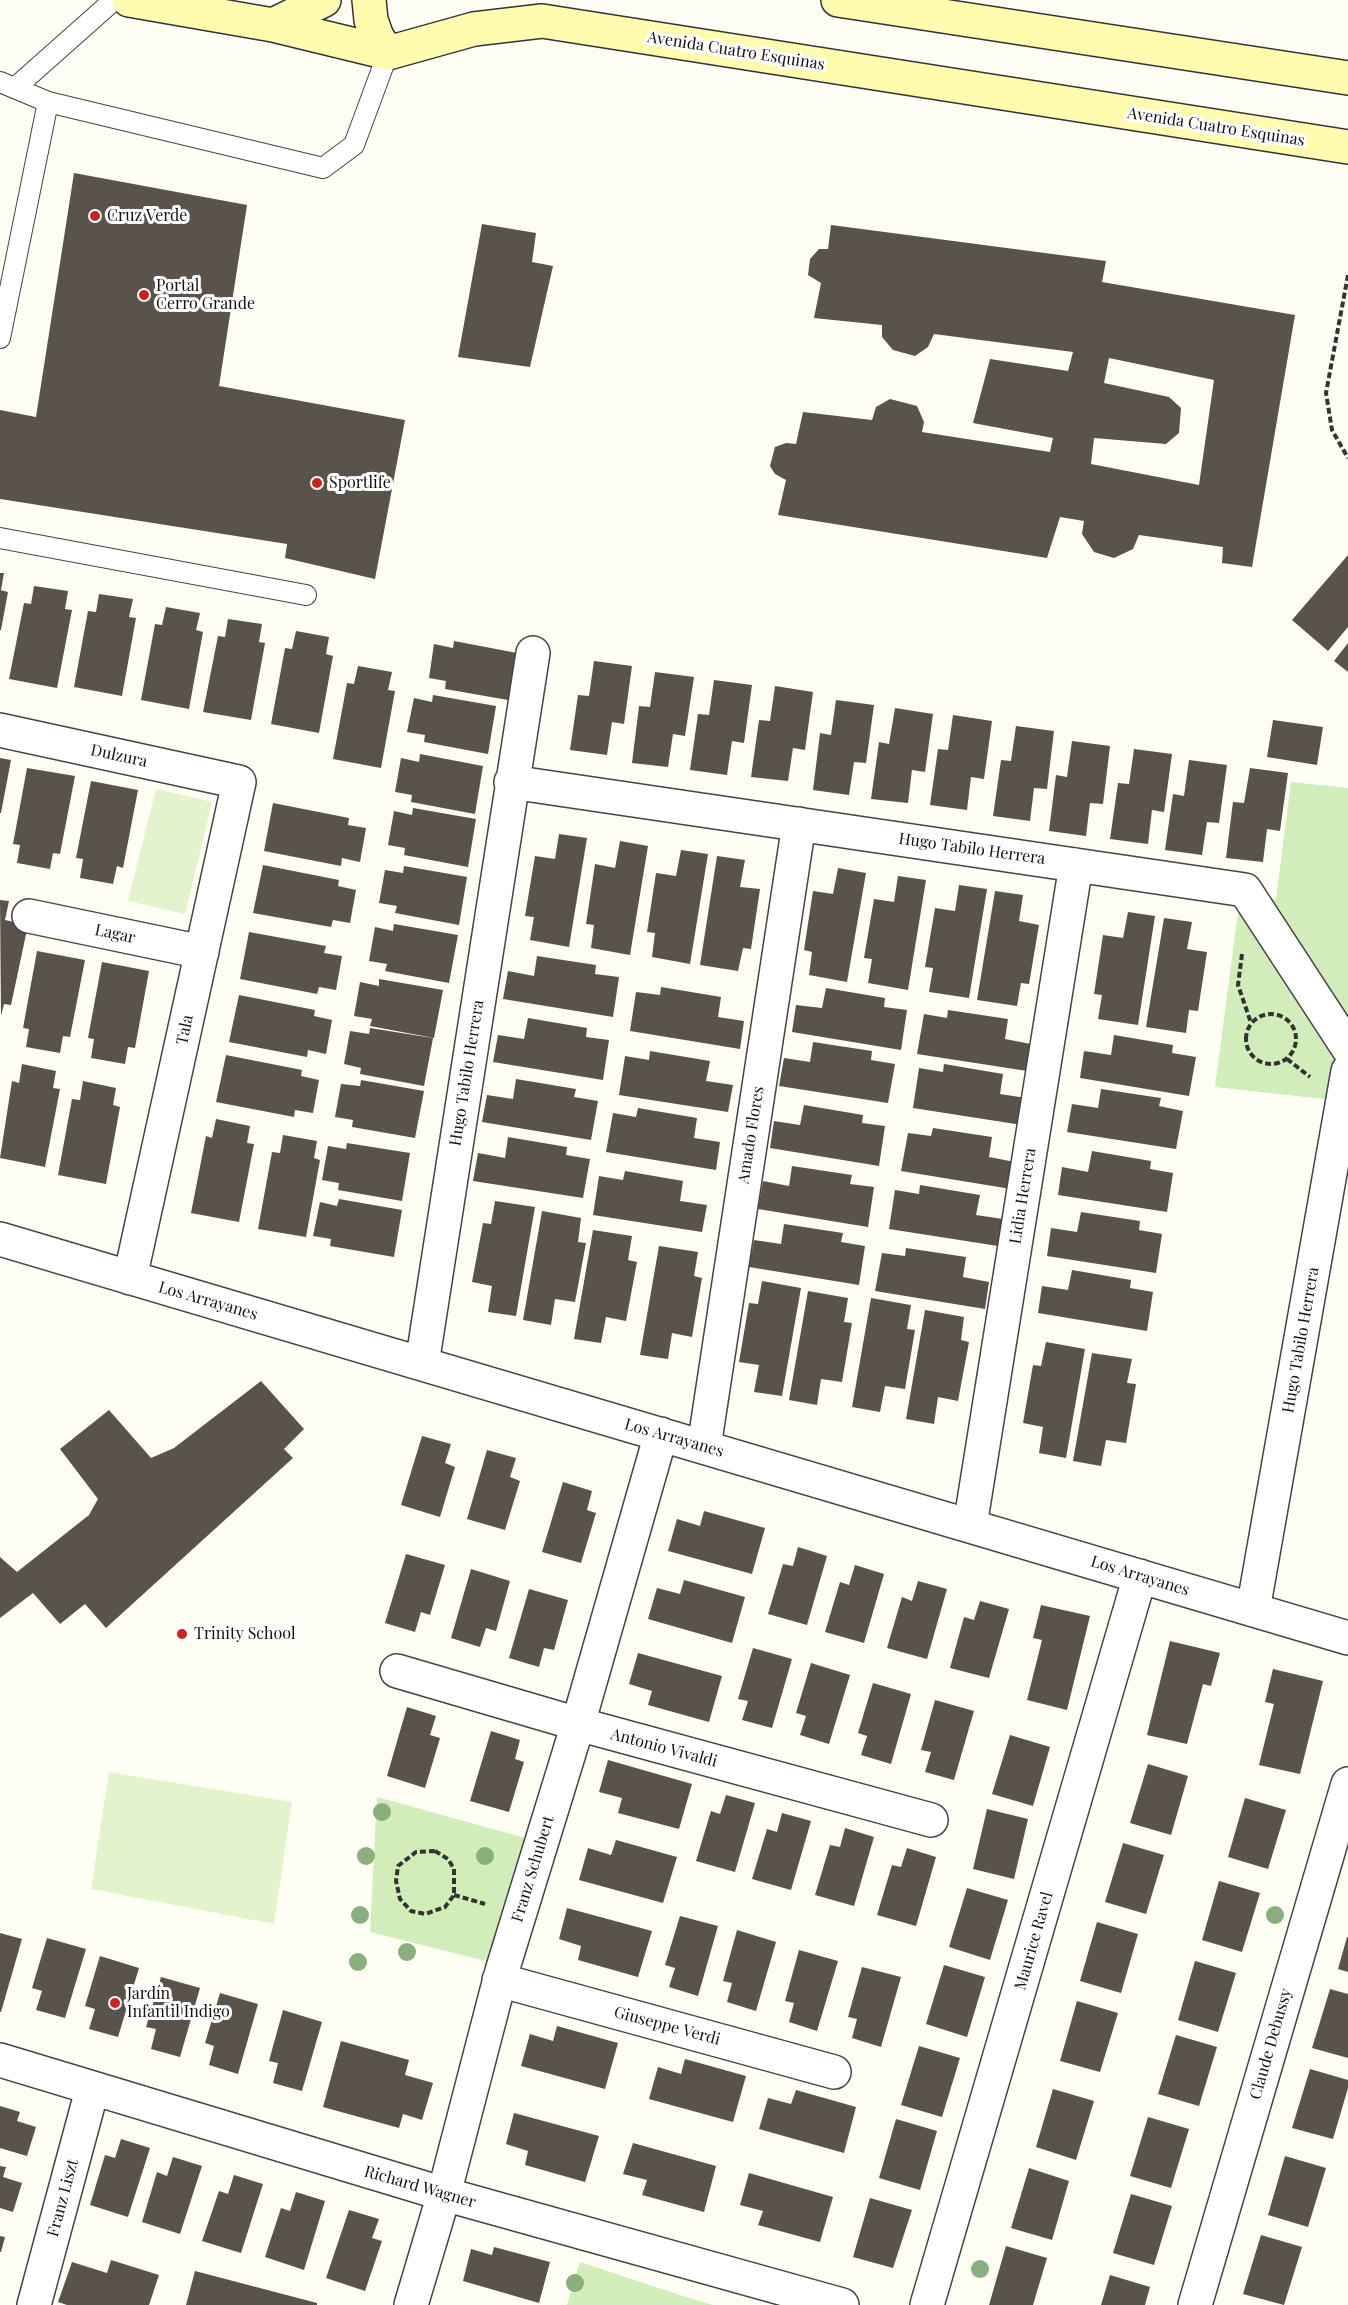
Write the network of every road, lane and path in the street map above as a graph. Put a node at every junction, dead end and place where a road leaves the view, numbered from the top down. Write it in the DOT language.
graph roads {
  1 [pos="114,0"];
  2 [pos="129,0"];
  3 [pos="324,0"];
  4 [pos="369,0"];
  5 [pos="838,0"];
  6 [pos="273,25"];
  7 [pos="388,52"];
  8 [pos="1348,78"];
  9 [pos="8,84"];
  10 [pos="48,102"];
  11 [pos="1348,147"];
  12 [pos="1348,275"];
  13 [pos="0,338"];
  14 [pos="1348,458"];
  15 [pos="0,538"];
  16 [pos="306,595"];
  17 [pos="533,653"];
  18 [pos="0,730"];
  19 [pos="239,782"];
  20 [pos="511,782"];
  21 [pos="799,824"];
  22 [pos="1076,865"];
  23 [pos="1256,907"];
  24 [pos="29,916"];
  25 [pos="202,952"];
  26 [pos="1251,1023"];
  27 [pos="1348,1048"];
  28 [pos="1348,1071"];
  29 [pos="0,1239"];
  30 [pos="130,1278"];
  31 [pos="422,1364"];
  32 [pos="661,1434"];
  33 [pos="704,1447"];
  34 [pos="970,1526"];
  35 [pos="1140,1576"];
  36 [pos="1253,1610"];
  37 [pos="1348,1638"];
  38 [pos="397,1671"];
  39 [pos="578,1724"];
  40 [pos="1348,1784"];
  41 [pos="931,1820"];
  42 [pos="454,1882"];
  43 [pos="499,1980"];
  44 [pos="0,2060"];
  45 [pos="834,2072"];
  46 [pos="92,2090"];
  47 [pos="444,2194"];
  48 [pos="34,2305"];
  49 [pos="411,2305"];
  50 [pos="842,2305"];
  51 [pos="927,2305"];
  52 [pos="1195,2305"];
  1 -- 9 [label="lane"];
  2 -- 6 [label="main road, Avenida Cuatro Esquinas"];
  3 -- 6 [label="main road"];
  4 -- 7 [label="main road"];
  5 -- 8 [label="main road"];
  6 -- 7 [label="main road, Avenida Cuatro Esquinas"];
  7 -- 10 [label="lane"];
  7 -- 11 [label="main road, Avenida Cuatro Esquinas"];
  9 -- 10 [label="lane"];
  10 -- 13 [label="lane"];
  12 -- 14 [label="path"];
  15 -- 16 [label="lane"];
  17 -- 20 [label="street, Hugo Tabilo Herrera"];
  18 -- 19 [label="street, Dulzura"];
  19 -- 25 [label="street, Tala"];
  20 -- 21 [label="street, Hugo Tabilo Herrera"];
  20 -- 31 [label="street, Hugo Tabilo Herrera"];
  21 -- 22 [label="street, Hugo Tabilo Herrera"];
  21 -- 33 [label="street, Amado Flores"];
  22 -- 23 [label="street, Hugo Tabilo Herrera"];
  22 -- 34 [label="street, Lidia Herrera"];
  23 -- 26 [label="path"];
  23 -- 27 [label="street, Hugo Tabilo Herrera"];
  24 -- 25 [label="street, Lagar"];
  25 -- 30 [label="street, Tala"];
  26 -- 26 [label="path"];
  28 -- 36 [label="street, Hugo Tabilo Herrera"];
  29 -- 30 [label="street, Los Arrayanes"];
  30 -- 31 [label="street, Los Arrayanes"];
  31 -- 32 [label="street, Los Arrayanes"];
  32 -- 33 [label="street, Los Arrayanes"];
  32 -- 39 [label="street, Franz Schubert"];
  33 -- 34 [label="street, Los Arrayanes"];
  34 -- 35 [label="street, Los Arrayanes"];
  35 -- 36 [label="street, Los Arrayanes"];
  35 -- 51 [label="street, Maurice Ravel"];
  36 -- 37 [label="street, Los Arrayanes"];
  38 -- 39 [label="street, Antonio Vivaldi"];
  39 -- 41 [label="street, Antonio Vivaldi"];
  39 -- 43 [label="street, Franz Schubert"];
  40 -- 52 [label="street, Claude Debussy"];
  42 -- 42 [label="path"];
  43 -- 45 [label="street, Giuseppe Verdi"];
  43 -- 47 [label="street, Franz Schubert"];
  44 -- 46 [label="street, Richard Wagner"];
  46 -- 47 [label="street, Richard Wagner"];
  46 -- 48 [label="street, Franz Liszt"];
  47 -- 49 [label="street, Franz Schubert"];
  47 -- 50 [label="street, Richard Wagner"];
}
